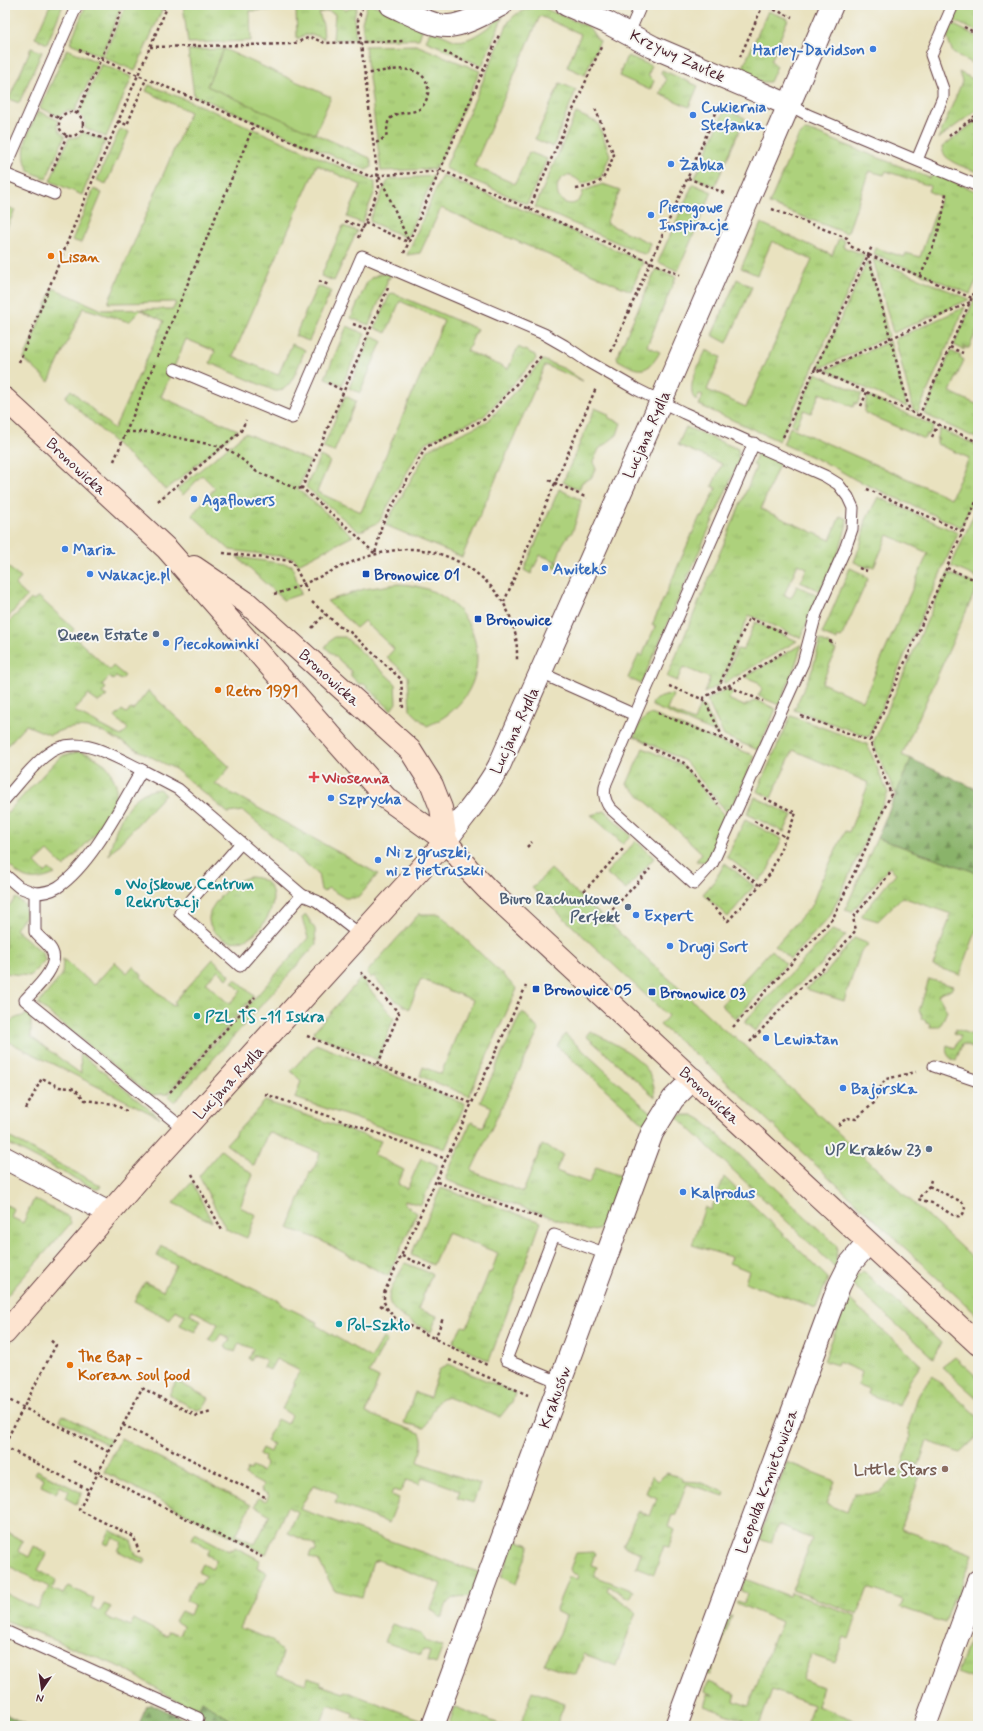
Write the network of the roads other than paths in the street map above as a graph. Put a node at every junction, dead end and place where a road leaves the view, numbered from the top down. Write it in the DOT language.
graph roads {
  1 [pos="77,5"];
  2 [pos="391,5"];
  3 [pos="501,5"];
  4 [pos="567,5"];
  5 [pos="641,5"];
  6 [pos="832,5"];
  7 [pos="953,5"];
  8 [pos="629,33"];
  9 [pos="789,105"];
  10 [pos="917,160"];
  11 [pos="5,169"];
  12 [pos="5,174"];
  13 [pos="978,186"];
  14 [pos="54,194"];
  15 [pos="175,369"];
  16 [pos="661,401"];
  17 [pos="8,407"];
  18 [pos="754,443"];
  19 [pos="167,549"];
  20 [pos="541,673"];
  21 [pos="637,710"];
  22 [pos="142,770"];
  23 [pos="5,799"];
  24 [pos="446,841"];
  25 [pos="241,843"];
  26 [pos="5,875"];
  27 [pos="35,893"];
  28 [pos="302,896"];
  29 [pos="362,936"];
  30 [pos="934,1066"];
  31 [pos="693,1079"];
  32 [pos="978,1081"];
  33 [pos="184,1129"];
  34 [pos="5,1158"];
  35 [pos="109,1213"];
  36 [pos="868,1243"];
  37 [pos="607,1254"];
  38 [pos="5,1333"];
  39 [pos="978,1344"];
  40 [pos="559,1382"];
  41 [pos="978,1580"];
  42 [pos="5,1631"];
  43 [pos="198,1718"];
  44 [pos="433,1726"];
  45 [pos="676,1726"];
  46 [pos="925,1726"];
  1 -- 11 [label="lane"];
  2 -- 3 [label="street"];
  4 -- 8 [label="street, Krzywy Zaułek"];
  5 -- 8 [label="lane"];
  6 -- 9 [label="street, Lucjana Rydla"];
  7 -- 10 [label="lane"];
  8 -- 9 [label="street, Krzywy Zaułek"];
  9 -- 10 [label="lane"];
  9 -- 16 [label="street, Lucjana Rydla"];
  10 -- 13 [label="lane"];
  12 -- 14 [label="lane"];
  15 -- 16 [label="lane"];
  16 -- 18 [label="lane"];
  16 -- 20 [label="street, Lucjana Rydla"];
  17 -- 19 [label="street, Bronowicka"];
  18 -- 21 [label="lane"];
  18 -- 21 [label="lane"];
  19 -- 24 [label="street, Bronowicka"];
  19 -- 24 [label="street, Bronowicka"];
  20 -- 21 [label="lane"];
  20 -- 24 [label="street, Lucjana Rydla"];
  22 -- 23 [label="lane"];
  22 -- 25 [label="lane"];
  22 -- 27 [label="lane"];
  24 -- 29 [label="street, Lucjana Rydla"];
  24 -- 31 [label="street, Bronowicka"];
  25 -- 28 [label="lane"];
  25 -- 28 [label="lane"];
  26 -- 27 [label="lane"];
  27 -- 33 [label="lane"];
  28 -- 29 [label="lane"];
  29 -- 33 [label="street, Lucjana Rydla"];
  30 -- 32 [label="lane"];
  31 -- 36 [label="street, Bronowicka"];
  31 -- 37 [label="street, Krakusów"];
  33 -- 35 [label="street, Lucjana Rydla"];
  34 -- 35 [label="street"];
  35 -- 38 [label="street, Lucjana Rydla"];
  36 -- 39 [label="street, Bronowicka"];
  36 -- 45 [label="street, Leopolda Kmietowicza"];
  37 -- 40 [label="street, Krakusów"];
  37 -- 40 [label="lane"];
  40 -- 44 [label="street, Krakusów"];
  41 -- 46 [label="street"];
  42 -- 43 [label="lane"];
}
